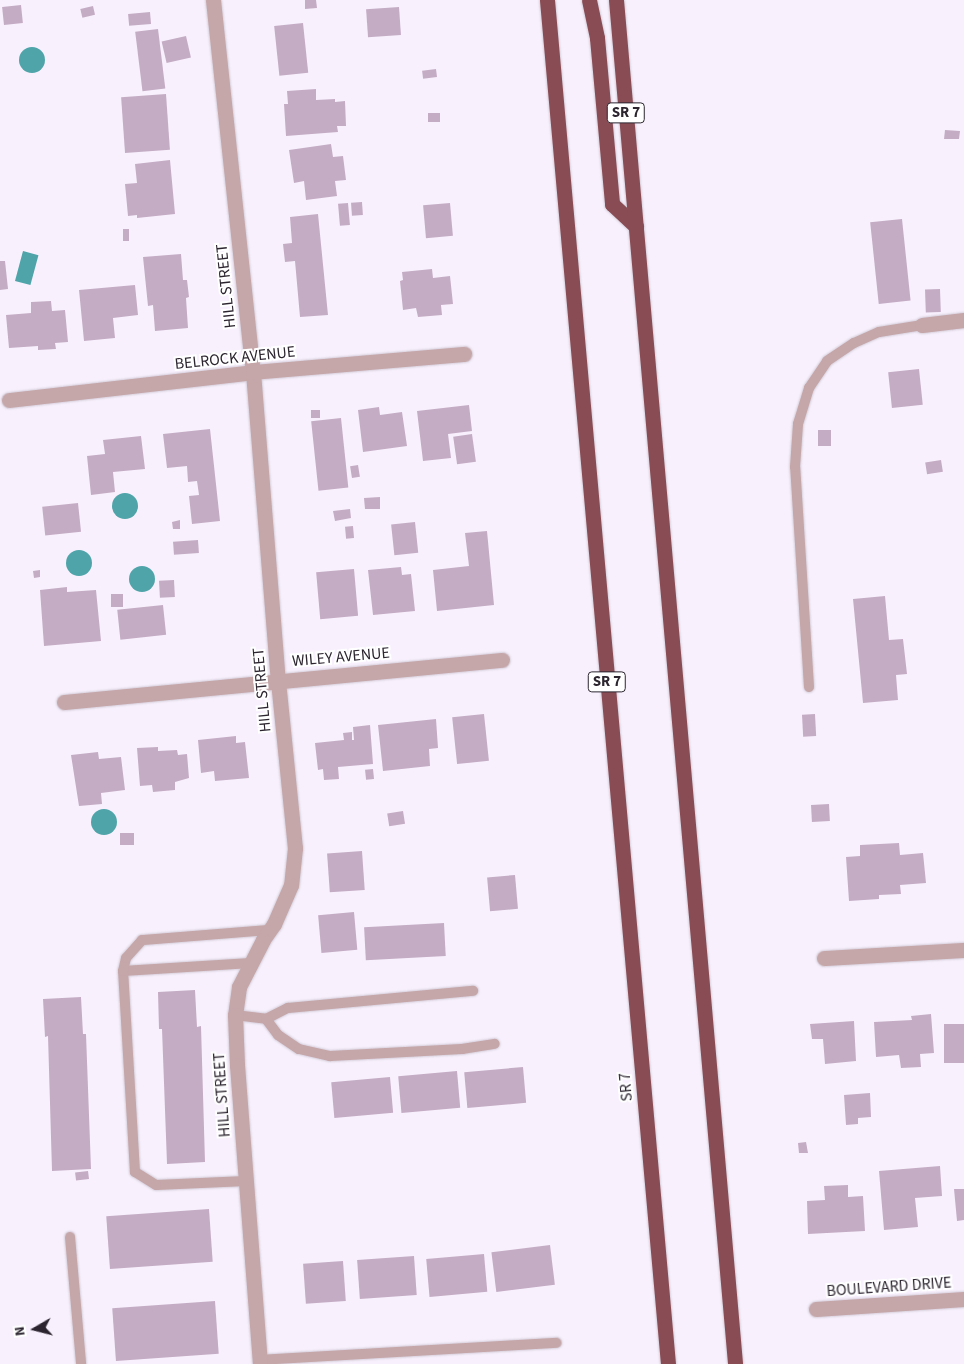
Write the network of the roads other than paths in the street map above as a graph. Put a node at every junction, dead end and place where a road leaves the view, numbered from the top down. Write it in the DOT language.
graph roads {
  1 [pos="212,0"];
  2 [pos="547,0"];
  3 [pos="589,0"];
  4 [pos="616,0"];
  5 [pos="636,226"];
  6 [pos="964,320"];
  7 [pos="922,325"];
  8 [pos="464,354"];
  9 [pos="253,372"];
  10 [pos="10,400"];
  11 [pos="502,660"];
  12 [pos="278,681"];
  13 [pos="808,687"];
  14 [pos="64,702"];
  15 [pos="270,930"];
  16 [pos="964,950"];
  17 [pos="824,958"];
  18 [pos="251,963"];
  19 [pos="123,971"];
  20 [pos="474,991"];
  21 [pos="236,1015"];
  22 [pos="266,1019"];
  23 [pos="494,1044"];
  24 [pos="246,1181"];
  25 [pos="70,1237"];
  26 [pos="964,1299"];
  27 [pos="816,1309"];
  28 [pos="557,1343"];
  29 [pos="260,1362"];
  30 [pos="82,1364"];
  31 [pos="668,1364"];
  32 [pos="735,1364"];
  1 -- 9 [label="street, HILL STREET"];
  2 -- 31 [label="highway, SR 7 / SR 7"];
  3 -- 5 [label="highway"];
  4 -- 5 [label="highway, SR 7 / SR 7"];
  5 -- 32 [label="highway, SR 7 / SR 7"];
  6 -- 7 [label="street"];
  7 -- 13 [label="lane"];
  8 -- 9 [label="street, BELROCK AVENUE"];
  9 -- 10 [label="street, BELROCK AVENUE"];
  9 -- 12 [label="street, HILL STREET"];
  11 -- 12 [label="street, WILEY AVENUE"];
  12 -- 14 [label="street, WILEY AVENUE"];
  12 -- 15 [label="street, HILL STREET"];
  15 -- 18 [label="street, HILL STREET"];
  15 -- 19 [label="lane"];
  16 -- 17 [label="street"];
  18 -- 19 [label="lane"];
  18 -- 21 [label="street, HILL STREET"];
  19 -- 24 [label="lane"];
  20 -- 22 [label="lane"];
  21 -- 22 [label="lane"];
  21 -- 24 [label="street, HILL STREET"];
  22 -- 23 [label="lane"];
  24 -- 29 [label="street, HILL STREET"];
  25 -- 30 [label="lane"];
  26 -- 27 [label="street, BOULEVARD DRIVE"];
  28 -- 29 [label="lane"];
}
